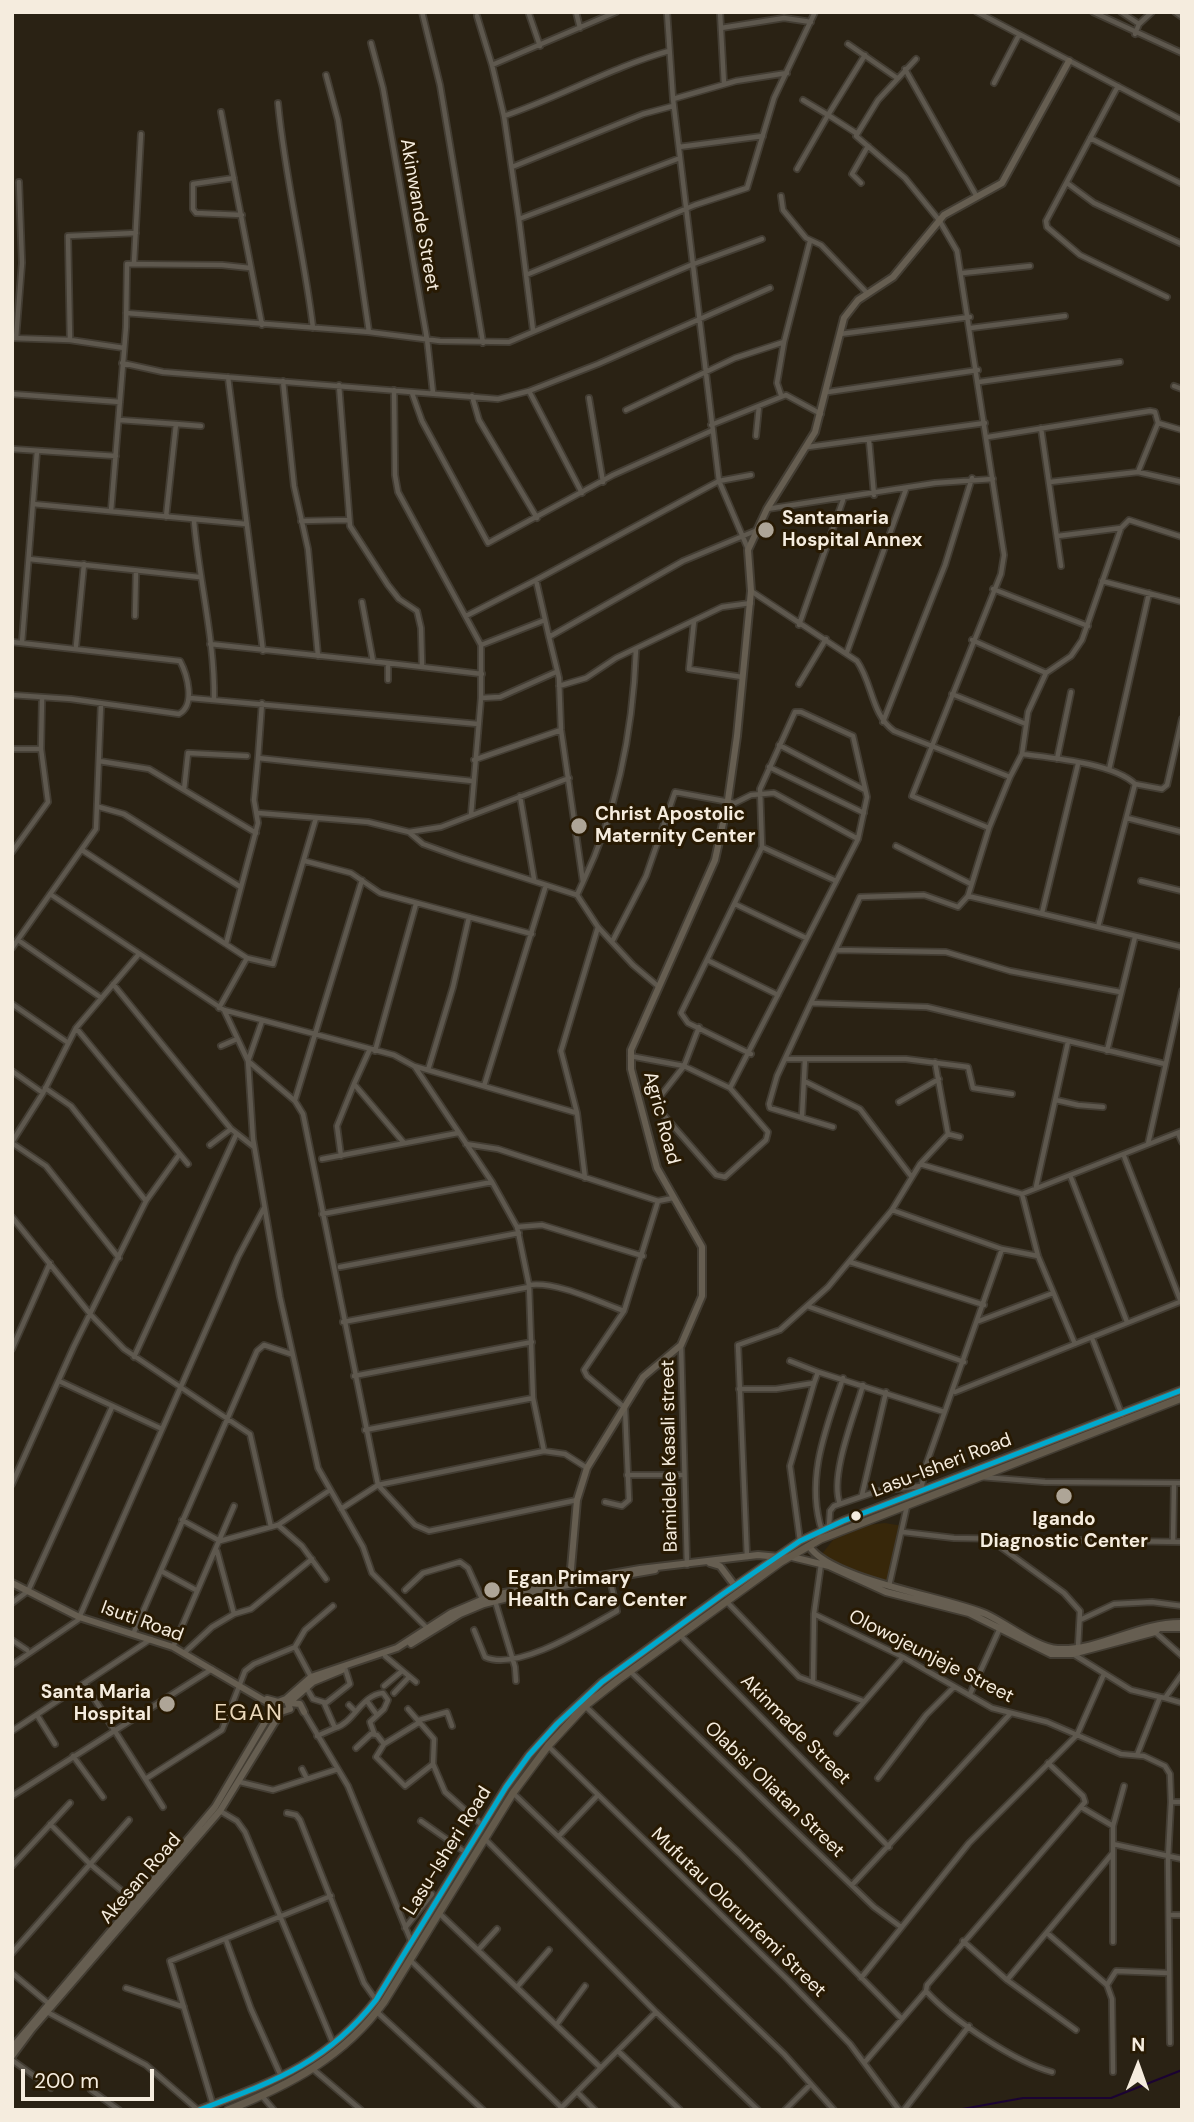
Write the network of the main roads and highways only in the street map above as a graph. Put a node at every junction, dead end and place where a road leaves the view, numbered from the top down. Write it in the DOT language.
graph roads {
  1 [pos="1182,1390"];
  2 [pos="1180,1401"];
  3 [pos="1122,1417"];
  4 [pos="198,2110"];
  5 [pos="228,2110"];
  1 -- 3 [label="main road, Lasu-Isheri Road"];
  2 -- 3 [label="main road, Lasu-Isheri Road"];
  3 -- 4 [label="main road, Lasu-Isheri Road"];
  3 -- 5 [label="main road, Lasu-Isheri Road"];
}
